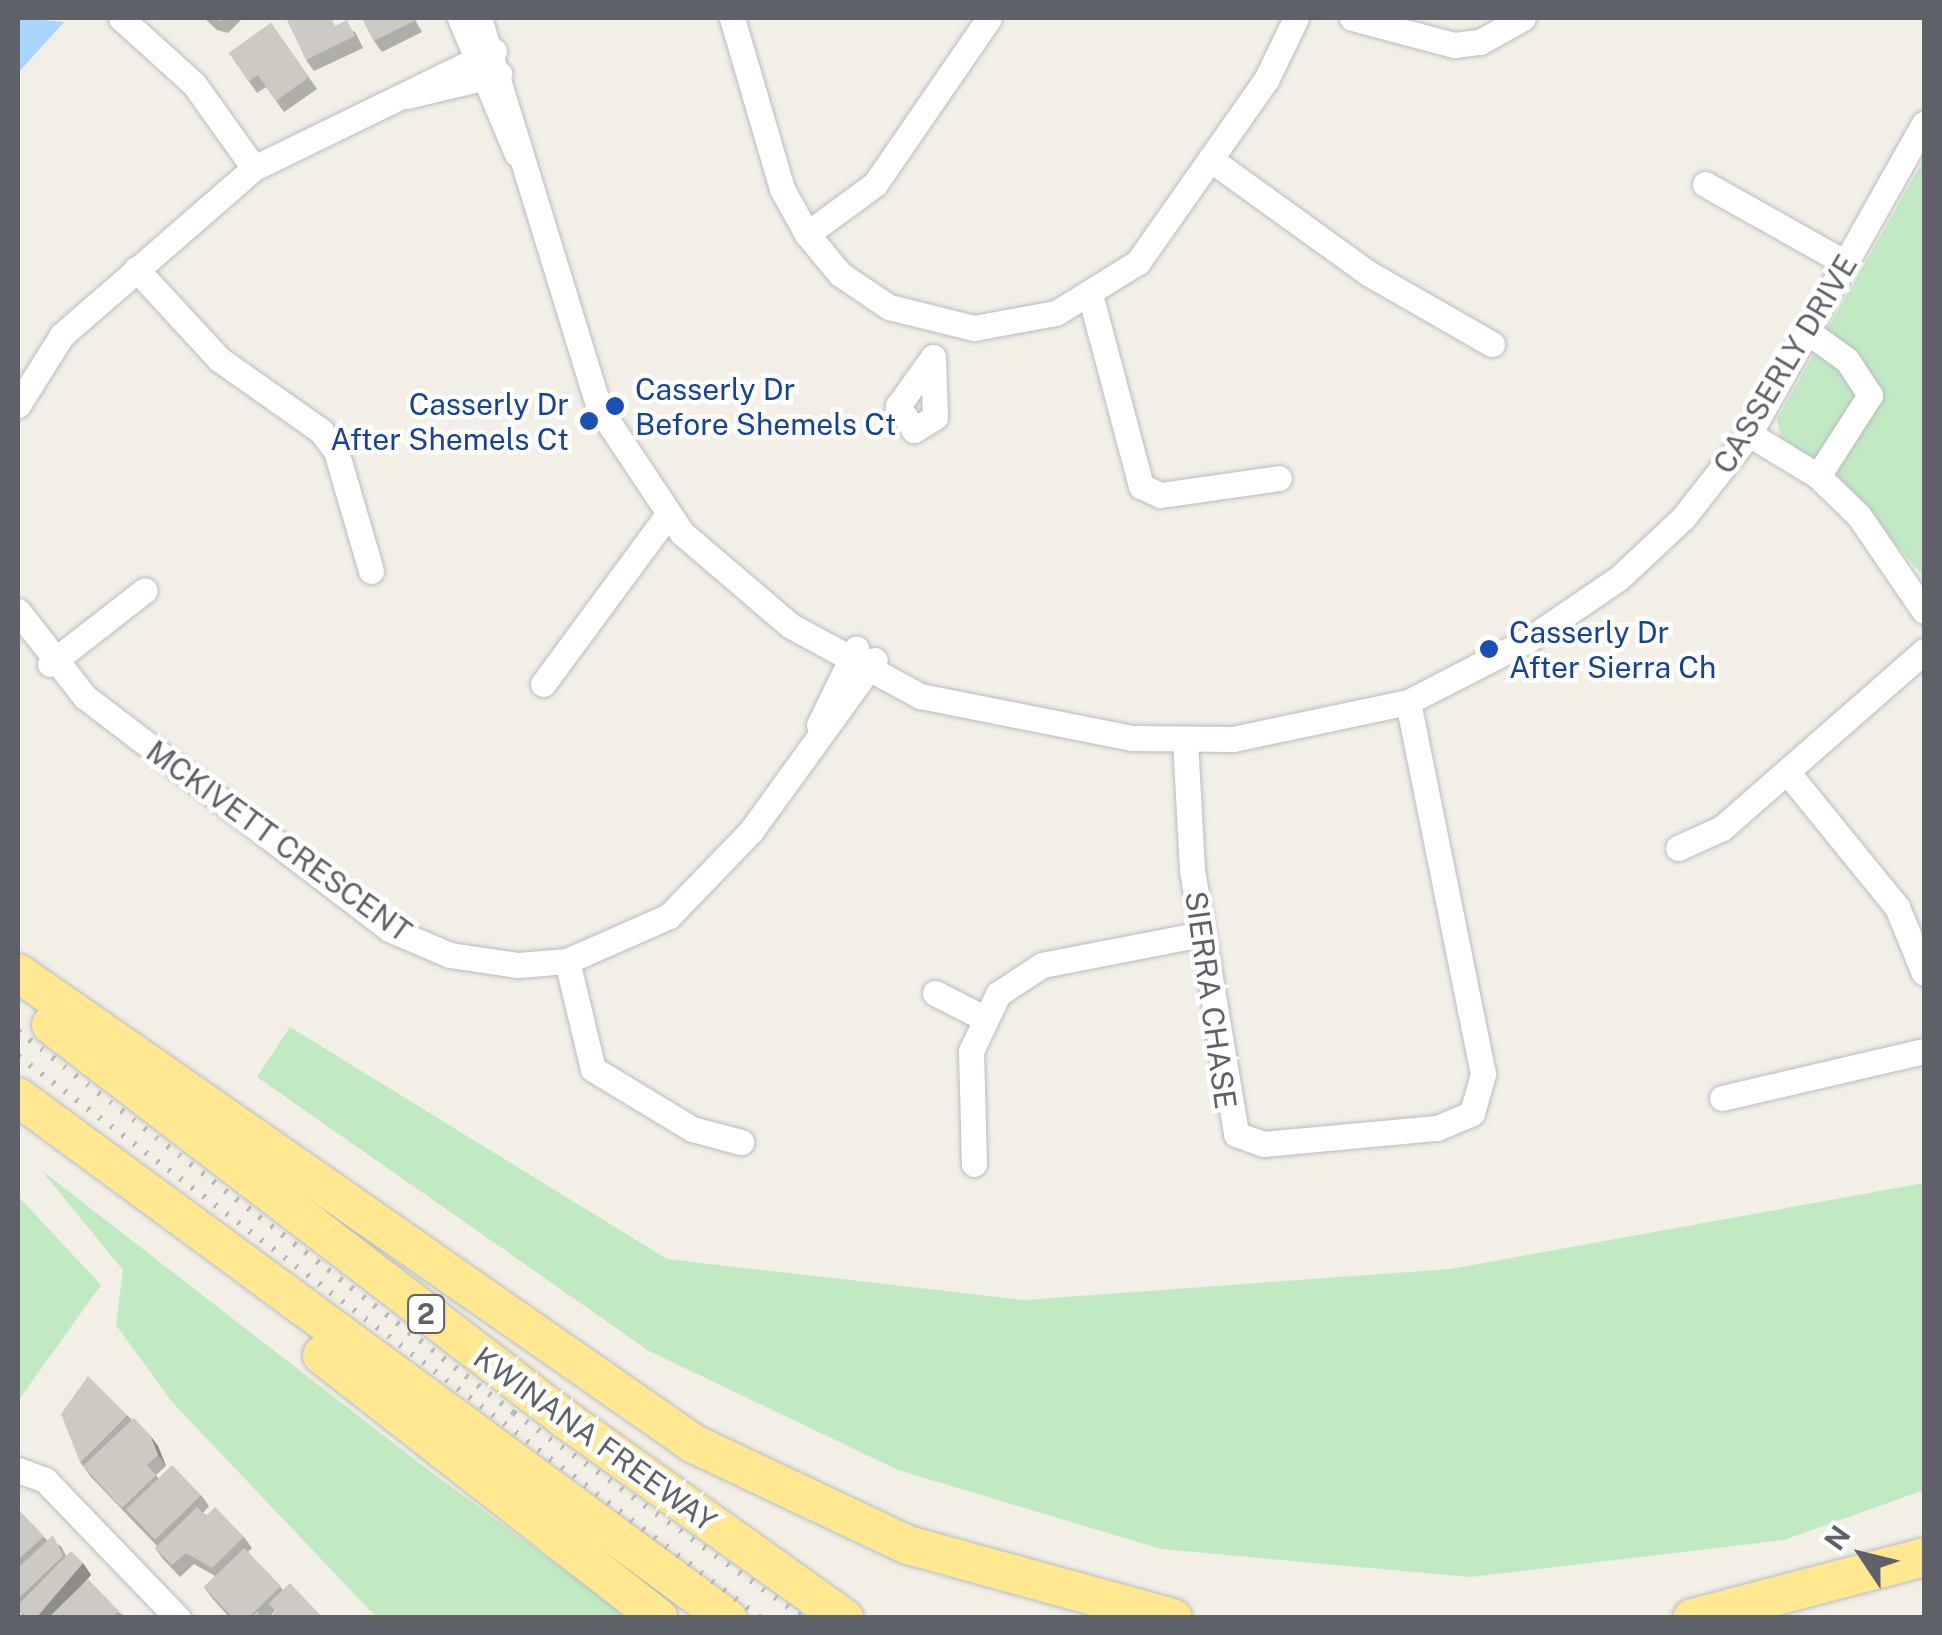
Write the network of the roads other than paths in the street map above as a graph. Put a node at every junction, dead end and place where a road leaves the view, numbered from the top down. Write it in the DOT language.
graph roads {
  1 [pos="121,18"];
  2 [pos="460,18"];
  3 [pos="479,18"];
  4 [pos="732,18"];
  5 [pos="989,18"];
  6 [pos="1296,18"];
  7 [pos="1352,18"];
  8 [pos="1523,18"];
  9 [pos="490,65"];
  10 [pos="1924,124"];
  11 [pos="1210,160"];
  12 [pos="254,168"];
  13 [pos="1705,184"];
  14 [pos="808,234"];
  15 [pos="1846,263"];
  16 [pos="136,269"];
  17 [pos="1090,298"];
  18 [pos="941,324"];
  19 [pos="1808,332"];
  20 [pos="1492,344"];
  21 [pos="933,357"];
  22 [pos="18,405"];
  23 [pos="1749,434"];
  24 [pos="1818,476"];
  25 [pos="1279,478"];
  26 [pos="666,516"];
  27 [pos="371,571"];
  28 [pos="145,590"];
  29 [pos="1924,611"];
  30 [pos="18,612"];
  31 [pos="1924,651"];
  32 [pos="862,661"];
  33 [pos="50,664"];
  34 [pos="544,684"];
  35 [pos="1408,702"];
  36 [pos="1185,740"];
  37 [pos="1788,773"];
  38 [pos="1678,848"];
  39 [pos="1201,934"];
  40 [pos="567,961"];
  41 [pos="18,973"];
  42 [pos="1924,973"];
  43 [pos="935,992"];
  44 [pos="18,999"];
  45 [pos="982,1017"];
  46 [pos="1924,1051"];
  47 [pos="18,1097"];
  48 [pos="1722,1098"];
  49 [pos="18,1106"];
  50 [pos="741,1142"];
  51 [pos="974,1164"];
  52 [pos="18,1470"];
  53 [pos="1924,1556"];
  54 [pos="178,1618"];
  55 [pos="658,1618"];
  56 [pos="727,1618"];
  57 [pos="844,1618"];
  58 [pos="1173,1618"];
  59 [pos="1692,1618"];
  1 -- 12 [label="street"];
  2 -- 9 [label="street, CASSERLY DRIVE"];
  3 -- 9 [label="street, CASSERLY DRIVE"];
  4 -- 14 [label="street"];
  5 -- 14 [label="street"];
  6 -- 11 [label="street"];
  7 -- 8 [label="street"];
  9 -- 12 [label="street"];
  9 -- 26 [label="street, CASSERLY DRIVE"];
  10 -- 15 [label="street, CASSERLY DRIVE"];
  11 -- 17 [label="street"];
  11 -- 20 [label="street"];
  12 -- 16 [label="street"];
  13 -- 15 [label="street"];
  14 -- 18 [label="street"];
  15 -- 19 [label="street, CASSERLY DRIVE"];
  16 -- 22 [label="street"];
  16 -- 27 [label="street"];
  17 -- 18 [label="street"];
  17 -- 25 [label="street"];
  18 -- 21 [label="street"];
  19 -- 23 [label="street, CASSERLY DRIVE"];
  19 -- 24 [label="street"];
  23 -- 24 [label="street"];
  23 -- 35 [label="street, CASSERLY DRIVE"];
  24 -- 29 [label="street"];
  26 -- 32 [label="street, CASSERLY DRIVE"];
  26 -- 34 [label="street"];
  28 -- 33 [label="street"];
  30 -- 33 [label="street, MCKIVETT CRESCENT"];
  31 -- 37 [label="street"];
  32 -- 36 [label="street, CASSERLY DRIVE"];
  32 -- 40 [label="street, MCKIVETT CRESCENT"];
  33 -- 40 [label="street, MCKIVETT CRESCENT"];
  35 -- 36 [label="street, CASSERLY DRIVE"];
  35 -- 39 [label="street, SIERRA CHASE"];
  36 -- 39 [label="street, SIERRA CHASE"];
  37 -- 38 [label="street"];
  37 -- 42 [label="street"];
  39 -- 45 [label="street"];
  40 -- 50 [label="street"];
  41 -- 58 [label="highway"];
  43 -- 45 [label="street"];
  44 -- 57 [label="highway, KWINANA FREEWAY / 2"];
  45 -- 51 [label="street"];
  46 -- 48 [label="street"];
  47 -- 56 [label="highway, 2"];
  49 -- 55 [label="highway"];
  52 -- 54 [label="street"];
  53 -- 59 [label="highway"];
}
